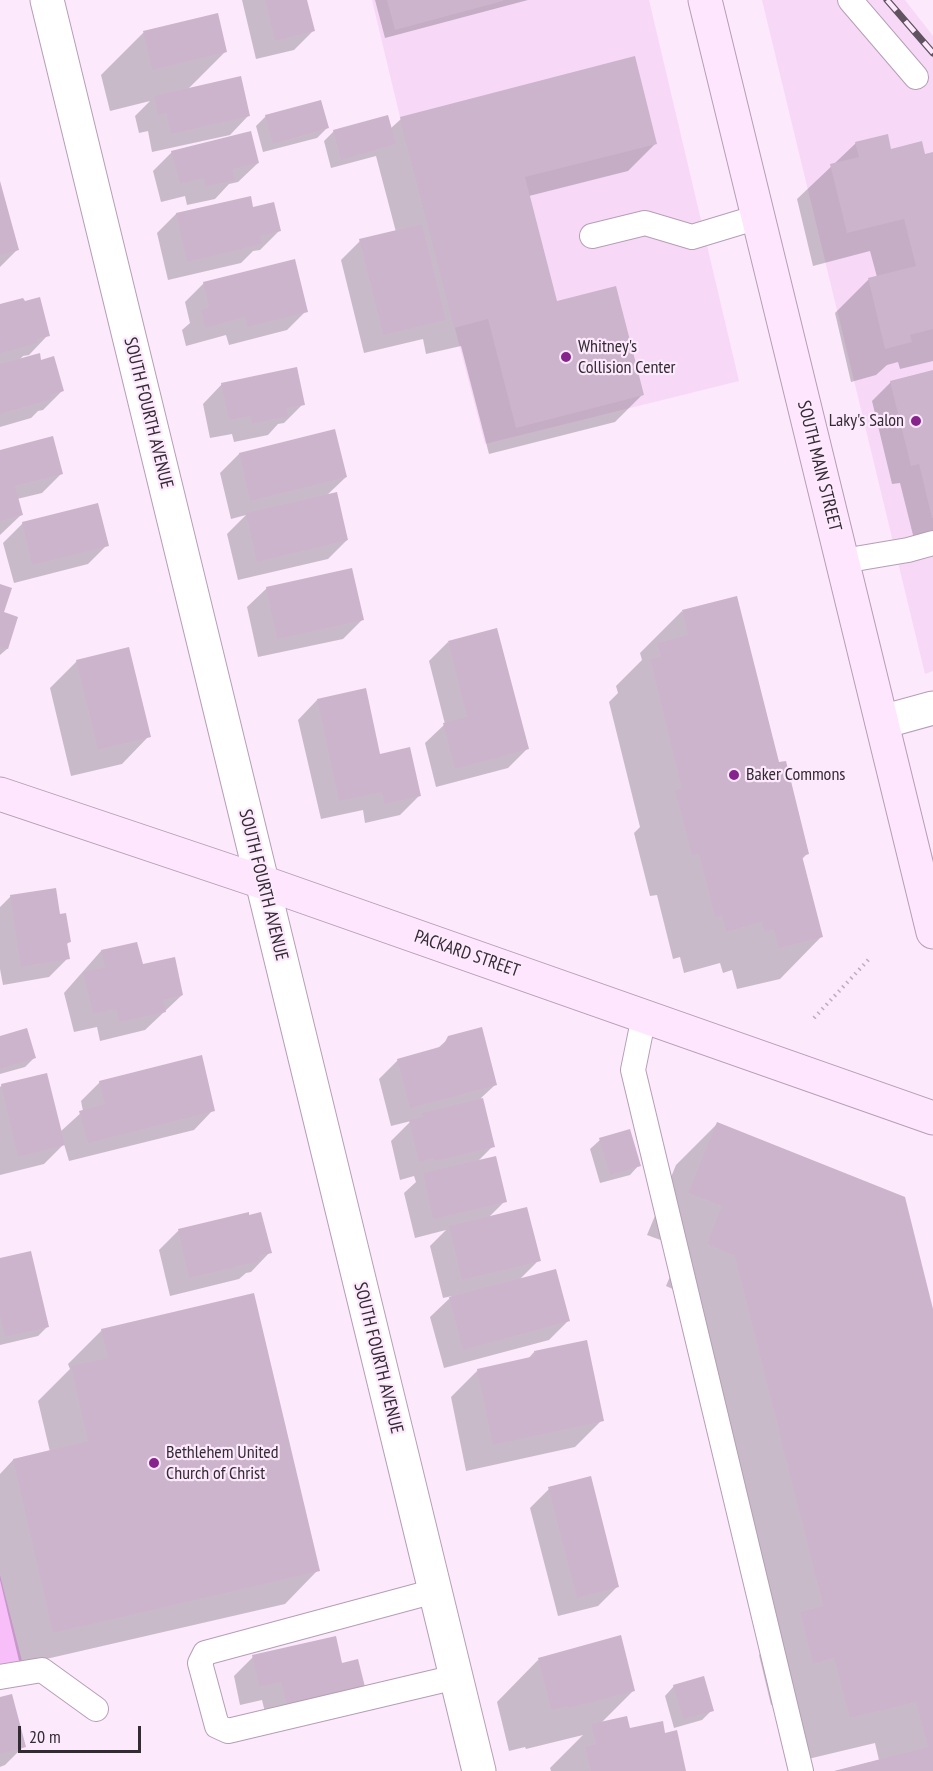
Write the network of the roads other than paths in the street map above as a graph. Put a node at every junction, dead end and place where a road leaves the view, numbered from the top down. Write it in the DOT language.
graph roads {
  1 [pos="47,0"];
  2 [pos="705,0"];
  3 [pos="850,0"];
  4 [pos="916,77"];
  5 [pos="758,217"];
  6 [pos="592,236"];
  7 [pos="933,543"];
  8 [pos="843,561"];
  9 [pos="933,708"];
  10 [pos="882,722"];
  11 [pos="0,794"];
  12 [pos="262,882"];
  13 [pos="932,919"];
  14 [pos="644,1016"];
  15 [pos="933,1118"];
  16 [pos="435,1591"];
  17 [pos="0,1677"];
  18 [pos="456,1677"];
  19 [pos="96,1709"];
  20 [pos="479,1771"];
  21 [pos="801,1771"];
  1 -- 12 [label="street, SOUTH FOURTH AVENUE"];
  2 -- 5 [label="main road, SOUTH MAIN STREET"];
  3 -- 4 [label="lane"];
  5 -- 6 [label="lane"];
  5 -- 8 [label="main road, SOUTH MAIN STREET"];
  7 -- 8 [label="lane"];
  8 -- 10 [label="main road, SOUTH MAIN STREET"];
  9 -- 10 [label="street"];
  10 -- 13 [label="main road, SOUTH MAIN STREET"];
  11 -- 12 [label="main road, PACKARD STREET"];
  12 -- 14 [label="main road, PACKARD STREET"];
  12 -- 16 [label="street, SOUTH FOURTH AVENUE"];
  14 -- 15 [label="main road, PACKARD STREET"];
  14 -- 21 [label="lane"];
  16 -- 18 [label="street, SOUTH FOURTH AVENUE"];
  16 -- 18 [label="lane"];
  17 -- 19 [label="lane"];
  18 -- 20 [label="street, SOUTH FOURTH AVENUE"];
}
